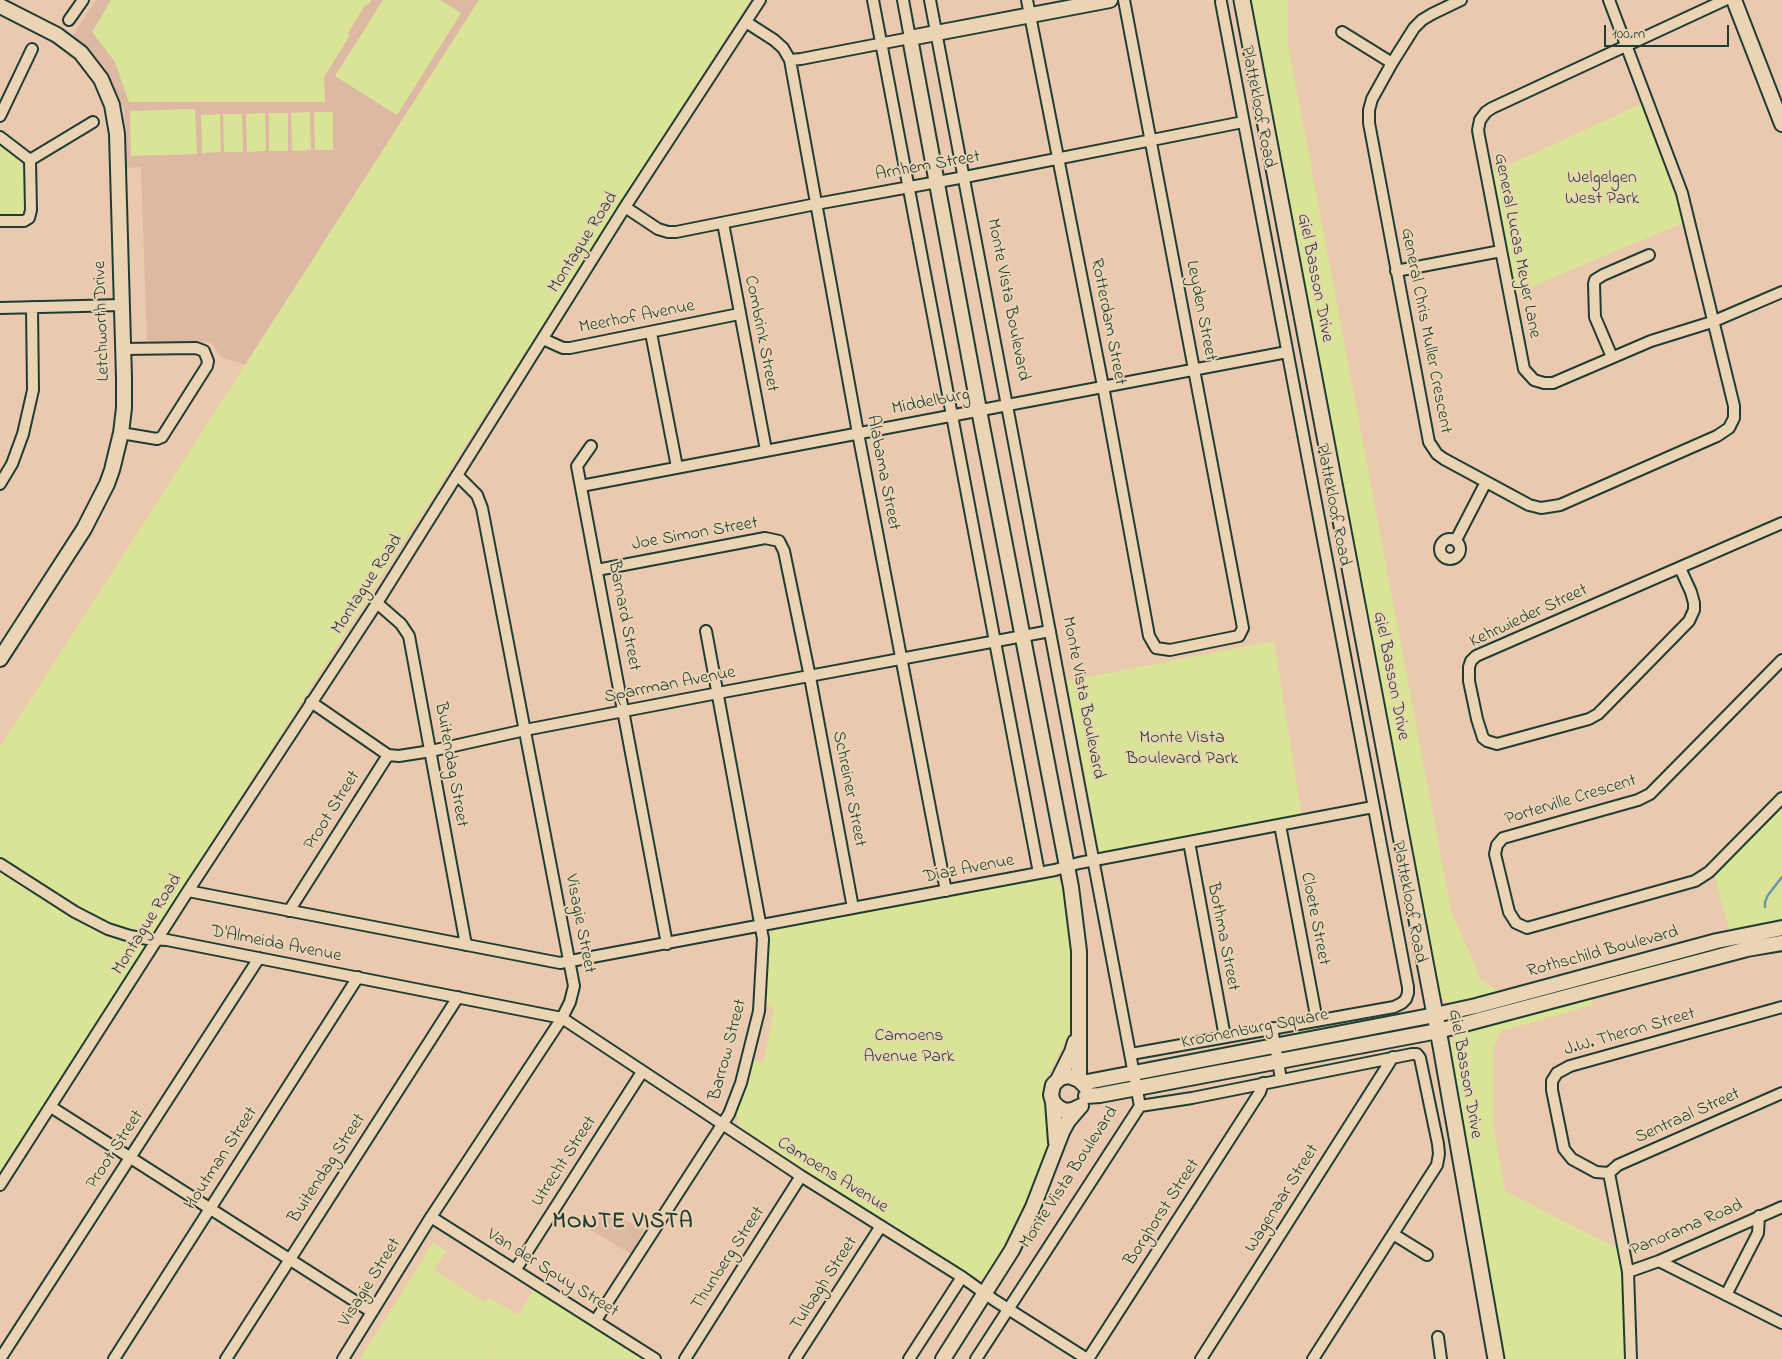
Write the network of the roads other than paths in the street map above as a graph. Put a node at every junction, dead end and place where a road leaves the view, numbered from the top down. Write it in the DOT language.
graph roads {
  1 [pos="83,0"];
  2 [pos="760,0"];
  3 [pos="873,0"];
  4 [pos="903,0"];
  5 [pos="930,0"];
  6 [pos="1027,0"];
  7 [pos="1110,0"];
  8 [pos="1124,0"];
  9 [pos="1242,0"];
  10 [pos="1461,0"];
  11 [pos="1609,0"];
  12 [pos="1724,0"];
  13 [pos="1734,0"];
  14 [pos="1220,2"];
  15 [pos="0,6"];
  16 [pos="1030,15"];
  17 [pos="69,20"];
  18 [pos="746,22"];
  19 [pos="936,32"];
  20 [pos="1342,32"];
  21 [pos="910,38"];
  22 [pos="881,44"];
  23 [pos="1626,46"];
  24 [pos="32,49"];
  25 [pos="790,60"];
  26 [pos="1392,63"];
  27 [pos="0,116"];
  28 [pos="93,122"];
  29 [pos="1244,122"];
  30 [pos="1782,124"];
  31 [pos="0,137"];
  32 [pos="1151,140"];
  33 [pos="1059,159"];
  34 [pos="30,160"];
  35 [pos="965,177"];
  36 [pos="937,182"];
  37 [pos="909,187"];
  38 [pos="816,204"];
  39 [pos="625,207"];
  40 [pos="0,221"];
  41 [pos="723,223"];
  42 [pos="1501,251"];
  43 [pos="1649,254"];
  44 [pos="1396,271"];
  45 [pos="1782,292"];
  46 [pos="122,305"];
  47 [pos="32,307"];
  48 [pos="0,308"];
  49 [pos="739,314"];
  50 [pos="1712,322"];
  51 [pos="651,333"];
  52 [pos="543,339"];
  53 [pos="123,349"];
  54 [pos="1287,352"];
  55 [pos="1612,357"];
  56 [pos="1194,369"];
  57 [pos="1102,386"];
  58 [pos="1008,405"];
  59 [pos="979,410"];
  60 [pos="952,415"];
  61 [pos="121,432"];
  62 [pos="858,434"];
  63 [pos="591,446"];
  64 [pos="766,450"];
  65 [pos="676,467"];
  66 [pos="457,475"];
  67 [pos="1486,482"];
  68 [pos="0,484"];
  69 [pos="581,486"];
  70 [pos="1782,523"];
  71 [pos="1456,540"];
  72 [pos="1680,568"];
  73 [pos="597,570"];
  74 [pos="377,603"];
  75 [pos="706,631"];
  76 [pos="1050,631"];
  77 [pos="1024,637"];
  78 [pos="995,642"];
  79 [pos="1156,648"];
  80 [pos="0,659"];
  81 [pos="902,660"];
  82 [pos="1782,660"];
  83 [pos="810,676"];
  84 [pos="718,693"];
  85 [pos="311,702"];
  86 [pos="624,711"];
  87 [pos="524,730"];
  88 [pos="431,751"];
  89 [pos="388,755"];
  90 [pos="1782,798"];
  91 [pos="1373,807"];
  92 [pos="1280,824"];
  93 [pos="1189,842"];
  94 [pos="1094,861"];
  95 [pos="0,864"];
  96 [pos="1067,867"];
  97 [pos="1039,873"];
  98 [pos="188,891"];
  99 [pos="946,891"];
  100 [pos="853,908"];
  101 [pos="289,911"];
  102 [pos="760,926"];
  103 [pos="1782,928"];
  104 [pos="158,940"];
  105 [pos="1782,943"];
  106 [pos="667,944"];
  107 [pos="466,945"];
  108 [pos="259,958"];
  109 [pos="570,962"];
  110 [pos="358,977"];
  111 [pos="458,997"];
  112 [pos="1394,1007"];
  113 [pos="1782,1007"];
  114 [pos="1435,1015"];
  115 [pos="562,1018"];
  116 [pos="1317,1021"];
  117 [pos="1078,1024"];
  118 [pos="1272,1028"];
  119 [pos="1438,1031"];
  120 [pos="1225,1037"];
  121 [pos="1275,1045"];
  122 [pos="1131,1054"];
  123 [pos="1393,1057"];
  124 [pos="1278,1062"];
  125 [pos="642,1072"];
  126 [pos="1134,1072"];
  127 [pos="1281,1079"];
  128 [pos="1058,1080"];
  129 [pos="1263,1083"];
  130 [pos="1137,1088"];
  131 [pos="1082,1091"];
  132 [pos="1782,1093"];
  133 [pos="1053,1102"];
  134 [pos="51,1106"];
  135 [pos="1140,1106"];
  136 [pos="722,1124"];
  137 [pos="1056,1145"];
  138 [pos="130,1158"];
  139 [pos="1609,1172"];
  140 [pos="801,1176"];
  141 [pos="0,1186"];
  142 [pos="1782,1207"];
  143 [pos="210,1208"];
  144 [pos="432,1216"];
  145 [pos="1760,1216"];
  146 [pos="881,1226"];
  147 [pos="1393,1234"];
  148 [pos="1427,1255"];
  149 [pos="290,1260"];
  150 [pos="1659,1261"];
  151 [pos="516,1269"];
  152 [pos="1628,1272"];
  153 [pos="962,1277"];
  154 [pos="985,1293"];
  155 [pos="1726,1295"];
  156 [pos="1008,1308"];
  157 [pos="372,1312"];
  158 [pos="596,1320"];
  159 [pos="1782,1323"];
  160 [pos="1438,1337"];
  161 [pos="0,1359"];
  162 [pos="114,1359"];
  163 [pos="226,1359"];
  164 [pos="343,1359"];
  165 [pos="655,1359"];
  166 [pos="685,1359"];
  167 [pos="795,1359"];
  168 [pos="909,1359"];
  169 [pos="943,1359"];
  170 [pos="976,1359"];
  171 [pos="1088,1359"];
  172 [pos="1201,1359"];
  173 [pos="1313,1359"];
  174 [pos="1441,1359"];
  175 [pos="1496,1359"];
  176 [pos="1631,1359"];
  1 -- 17 [label="street"];
  2 -- 18 [label="street, Montague Road"];
  3 -- 22 [label="street"];
  4 -- 21 [label="street"];
  5 -- 19 [label="street, Monte Vista Boulevard"];
  6 -- 16 [label="street, Rotterdam Street"];
  7 -- 16 [label="street"];
  8 -- 32 [label="street, Leyden Street"];
  9 -- 114 [label="main road, Giel Basson Drive"];
  10 -- 26 [label="street, General Chris Muller Crescent"];
  11 -- 23 [label="street"];
  12 -- 23 [label="street, General Lucas Meyer Lane"];
  13 -- 30 [label="street"];
  14 -- 29 [label="street, Plattekloof Road"];
  15 -- 46 [label="street, Letchworth Drive"];
  16 -- 19 [label="street"];
  16 -- 33 [label="street, Rotterdam Street"];
  18 -- 25 [label="street"];
  18 -- 39 [label="street, Montague Road"];
  19 -- 21 [label="street"];
  19 -- 35 [label="street, Monte Vista Boulevard"];
  20 -- 26 [label="street"];
  21 -- 22 [label="street"];
  21 -- 36 [label="street"];
  22 -- 25 [label="street"];
  22 -- 37 [label="street"];
  23 -- 42 [label="street, General Lucas Meyer Lane"];
  23 -- 50 [label="street, General Chris Muller Crescent"];
  24 -- 27 [label="street"];
  25 -- 38 [label="street, Alabama Street"];
  26 -- 44 [label="street, General Chris Muller Crescent"];
  28 -- 34 [label="street"];
  29 -- 32 [label="street, Arnhem Street"];
  29 -- 54 [label="street, Plattekloof Road"];
  31 -- 34 [label="street"];
  32 -- 33 [label="street, Arnhem Street"];
  32 -- 56 [label="street, Leyden Street"];
  33 -- 35 [label="street, Arnhem Street"];
  33 -- 57 [label="street, Rotterdam Street"];
  34 -- 40 [label="street"];
  35 -- 36 [label="street, Arnhem Street"];
  35 -- 58 [label="street, Monte Vista Boulevard"];
  36 -- 37 [label="street, Arnhem Street"];
  36 -- 59 [label="street"];
  37 -- 38 [label="street, Arnhem Street"];
  37 -- 60 [label="street"];
  38 -- 41 [label="street, Arnhem Street"];
  38 -- 62 [label="street, Alabama Street"];
  39 -- 41 [label="street, Arnhem Street"];
  39 -- 52 [label="street, Montague Road"];
  41 -- 49 [label="street, Combrink Street"];
  42 -- 44 [label="street"];
  42 -- 55 [label="street, General Lucas Meyer Lane"];
  43 -- 55 [label="street"];
  44 -- 67 [label="street, General Chris Muller Crescent"];
  45 -- 50 [label="street, General Lucas Meyer Lane"];
  46 -- 47 [label="street"];
  46 -- 53 [label="street, Letchworth Drive"];
  47 -- 48 [label="street"];
  47 -- 68 [label="street"];
  49 -- 51 [label="street, Meerhof Avenue"];
  49 -- 64 [label="street, Combrink Street"];
  50 -- 55 [label="street, General Lucas Meyer Lane"];
  50 -- 67 [label="street, General Chris Muller Crescent"];
  51 -- 52 [label="street, Meerhof Avenue"];
  51 -- 65 [label="street"];
  52 -- 66 [label="street, Montague Road"];
  53 -- 61 [label="street, Letchworth Drive"];
  53 -- 61 [label="street"];
  54 -- 56 [label="street, Middelburg"];
  54 -- 91 [label="street, Plattekloof Road"];
  56 -- 57 [label="street, Middelburg"];
  56 -- 79 [label="street, Leyden Street"];
  57 -- 58 [label="street, Middelburg"];
  57 -- 79 [label="street, Rotterdam Street"];
  58 -- 59 [label="street, Middelburg"];
  58 -- 76 [label="street, Monte Vista Boulevard"];
  59 -- 60 [label="street, Middelburg"];
  59 -- 77 [label="street"];
  60 -- 62 [label="street, Middelburg"];
  60 -- 78 [label="street"];
  61 -- 80 [label="street, Letchworth Drive"];
  62 -- 64 [label="street, Middelburg"];
  62 -- 81 [label="street, Alabama Street"];
  63 -- 69 [label="street, Barnard Street"];
  64 -- 65 [label="street, Middelburg"];
  65 -- 69 [label="street, Middelburg"];
  66 -- 74 [label="street, Montague Road"];
  66 -- 87 [label="street, Visagie Street"];
  67 -- 71 [label="street"];
  69 -- 73 [label="street, Barnard Street"];
  70 -- 72 [label="street, Kehrwieder Street"];
  72 -- 72 [label="street, Kehrwieder Street"];
  73 -- 83 [label="street, Joe Simon Street"];
  73 -- 86 [label="street, Barnard Street"];
  74 -- 85 [label="street, Montague Road"];
  74 -- 88 [label="street, Buitendag Street"];
  75 -- 84 [label="street, Barrow Street"];
  76 -- 77 [label="street, Sparrman Avenue"];
  76 -- 94 [label="street, Monte Vista Boulevard"];
  77 -- 78 [label="street, Sparrman Avenue"];
  77 -- 96 [label="street"];
  78 -- 81 [label="street, Sparrman Avenue"];
  78 -- 97 [label="street"];
  81 -- 83 [label="street, Sparrman Avenue"];
  81 -- 99 [label="street, Alabama Street"];
  82 -- 90 [label="street, Porterville Crescent"];
  83 -- 84 [label="street, Sparrman Avenue"];
  83 -- 100 [label="street, Schreiner Street"];
  84 -- 86 [label="street, Sparrman Avenue"];
  84 -- 102 [label="street, Barrow Street"];
  85 -- 89 [label="street"];
  85 -- 98 [label="street, Montague Road"];
  86 -- 87 [label="street, Sparrman Avenue"];
  86 -- 106 [label="street, Barnard Street"];
  87 -- 88 [label="street, Sparrman Avenue"];
  87 -- 109 [label="street, Visagie Street"];
  88 -- 89 [label="street, Sparrman Avenue"];
  88 -- 107 [label="street, Buitendag Street"];
  89 -- 101 [label="street, Proot Street"];
  91 -- 92 [label="street, Diaz Avenue"];
  91 -- 112 [label="street, Plattekloof Road"];
  92 -- 93 [label="street, Diaz Avenue"];
  92 -- 116 [label="street, Cloete Street"];
  93 -- 94 [label="street, Diaz Avenue"];
  93 -- 120 [label="street, Bothma Street"];
  94 -- 96 [label="street, Diaz Avenue"];
  94 -- 122 [label="street, Monte Vista Boulevard"];
  95 -- 104 [label="street, D'Almeida Avenue"];
  96 -- 97 [label="street, Diaz Avenue"];
  96 -- 117 [label="street"];
  97 -- 99 [label="street, Diaz Avenue"];
  98 -- 101 [label="street, D'Almeida Avenue"];
  98 -- 104 [label="street, Montague Road"];
  99 -- 100 [label="street, Diaz Avenue"];
  100 -- 102 [label="street, Diaz Avenue"];
  101 -- 107 [label="street, D'Almeida Avenue"];
  102 -- 106 [label="street, Diaz Avenue"];
  102 -- 136 [label="street, Barrow Street"];
  103 -- 114 [label="street, Rothschild Boulevard"];
  104 -- 108 [label="street, D'Almeida Avenue"];
  104 -- 134 [label="street, Montague Road"];
  105 -- 119 [label="street, Rothschild Boulevard"];
  106 -- 109 [label="street, Diaz Avenue"];
  107 -- 109 [label="street, D'Almeida Avenue"];
  108 -- 110 [label="street, D'Almeida Avenue"];
  108 -- 138 [label="street, Proot Street"];
  109 -- 115 [label="street, Visagie Street"];
  110 -- 111 [label="street, D'Almeida Avenue"];
  110 -- 143 [label="street, Houtman Street"];
  111 -- 115 [label="street, D'Almeida Avenue"];
  111 -- 149 [label="street, Buitendag Street"];
  112 -- 116 [label="street, Kroonenburg Square"];
  113 -- 139 [label="street, J.W. Theron Street"];
  114 -- 119 [label="main road, Giel Basson Drive"];
  114 -- 121 [label="street, Kroonenburg Square"];
  115 -- 125 [label="street, Camoens Avenue"];
  115 -- 144 [label="street, Visagie Street"];
  116 -- 118 [label="street, Kroonenburg Square"];
  117 -- 128 [label="street"];
  117 -- 131 [label="street"];
  118 -- 120 [label="street, Kroonenburg Square"];
  118 -- 121 [label="street"];
  119 -- 124 [label="street, Kroonenburg Square"];
  119 -- 175 [label="main road, Giel Basson Drive"];
  120 -- 122 [label="street, Kroonenburg Square"];
  121 -- 124 [label="street"];
  121 -- 126 [label="street, Kroonenburg Square"];
  122 -- 126 [label="street, Monte Vista Boulevard"];
  123 -- 127 [label="street"];
  123 -- 147 [label="street"];
  123 -- 172 [label="street, Wagenaar Street"];
  124 -- 127 [label="street"];
  124 -- 130 [label="street, Kroonenburg Square"];
  125 -- 136 [label="street, Camoens Avenue"];
  125 -- 151 [label="street, Utrecht Street"];
  126 -- 130 [label="street, Monte Vista Boulevard"];
  126 -- 131 [label="street, Kroonenburg Square"];
  127 -- 129 [label="street"];
  128 -- 131 [label="street"];
  128 -- 133 [label="street"];
  129 -- 135 [label="street"];
  129 -- 171 [label="street, Borghorst Street"];
  130 -- 131 [label="street, Kroonenburg Square"];
  130 -- 135 [label="street, Monte Vista Boulevard"];
  131 -- 133 [label="street"];
  131 -- 137 [label="street, Monte Vista Boulevard"];
  132 -- 139 [label="street, Sentraal Street"];
  133 -- 137 [label="street, Monte Vista Boulevard"];
  134 -- 138 [label="street"];
  134 -- 141 [label="street, Montague Road"];
  135 -- 156 [label="street, Monte Vista Boulevard"];
  136 -- 140 [label="street, Camoens Avenue"];
  136 -- 158 [label="street, Barrow Street"];
  137 -- 154 [label="street, Monte Vista Boulevard"];
  138 -- 143 [label="street"];
  138 -- 161 [label="street, Proot Street"];
  139 -- 152 [label="street"];
  140 -- 146 [label="street, Camoens Avenue"];
  140 -- 166 [label="street, Thunberg Street"];
  142 -- 145 [label="street, Panorama Road"];
  143 -- 149 [label="street"];
  143 -- 162 [label="street, Houtman Street"];
  144 -- 151 [label="street, Van der Spuy Street"];
  144 -- 157 [label="street, Visagie Street"];
  145 -- 150 [label="street, Panorama Road"];
  145 -- 155 [label="street, Panorama Road"];
  146 -- 153 [label="street, Camoens Avenue"];
  146 -- 167 [label="street, Tulbagh Street"];
  147 -- 148 [label="street"];
  147 -- 173 [label="street"];
  149 -- 157 [label="street"];
  149 -- 163 [label="street, Buitendag Street"];
  150 -- 152 [label="street, Panorama Road"];
  150 -- 155 [label="street"];
  151 -- 158 [label="street, Van der Spuy Street"];
  152 -- 176 [label="street"];
  153 -- 154 [label="street, Camoens Avenue"];
  153 -- 168 [label="street"];
  154 -- 156 [label="street, Camoens Avenue"];
  154 -- 169 [label="street, Monte Vista Boulevard"];
  155 -- 159 [label="street"];
  156 -- 170 [label="street, Monte Vista Boulevard"];
  156 -- 171 [label="street, Camoens Avenue"];
  157 -- 164 [label="street, Visagie Street"];
  158 -- 165 [label="street, Van der Spuy Street"];
  160 -- 174 [label="street"];
}
